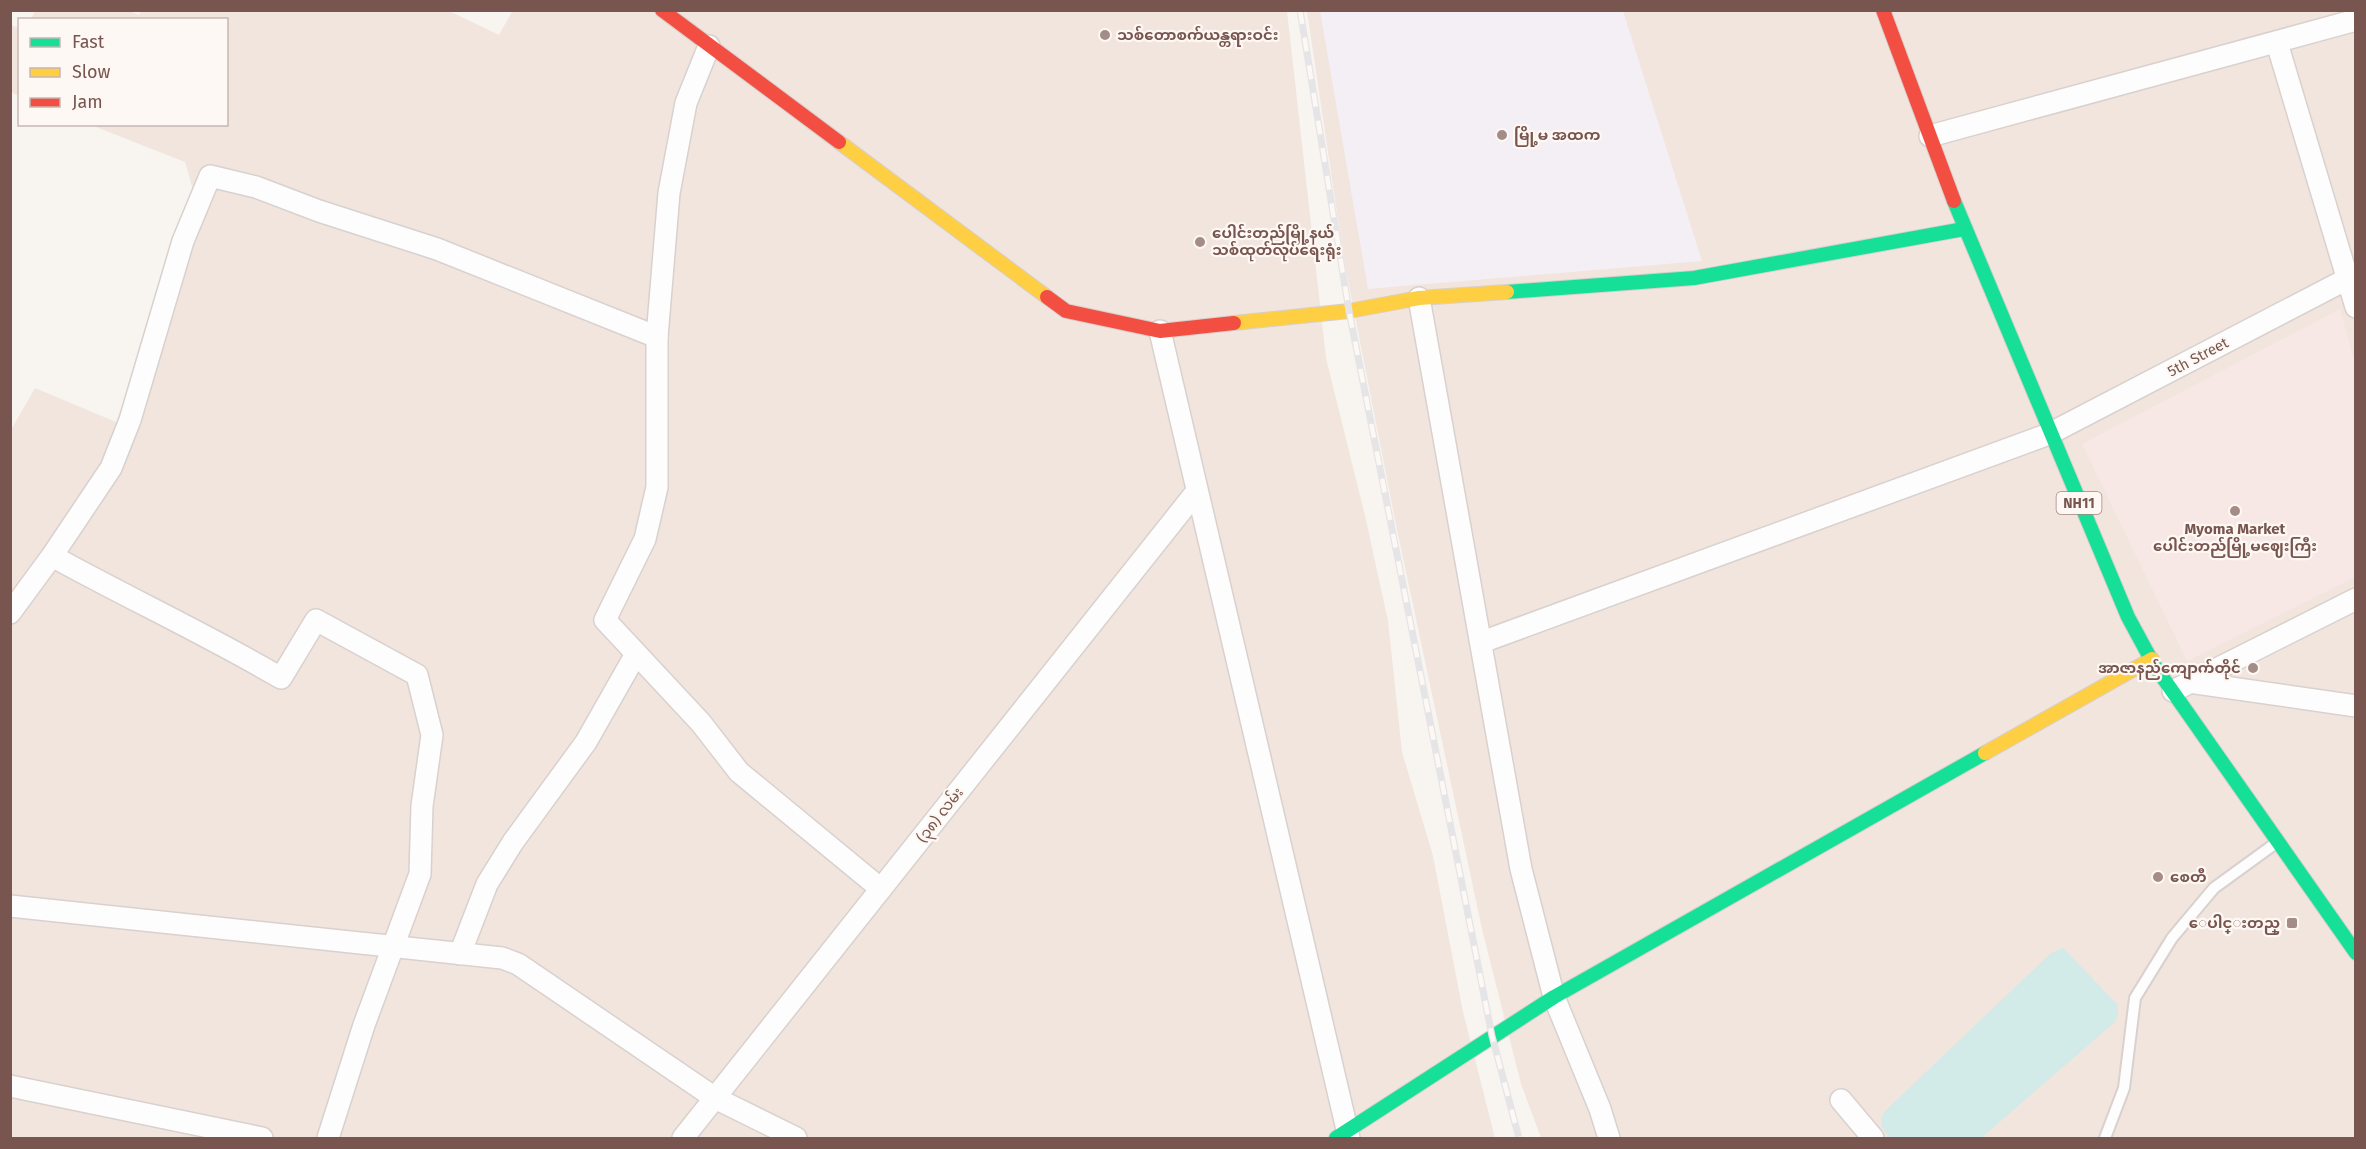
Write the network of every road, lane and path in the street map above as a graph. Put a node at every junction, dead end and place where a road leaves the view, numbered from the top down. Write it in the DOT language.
graph roads {
  1 [pos="662,10"];
  2 [pos="1883,10"];
  3 [pos="2355,20"];
  4 [pos="2277,43"];
  5 [pos="709,46"];
  6 [pos="1930,136"];
  7 [pos="1964,229"];
  8 [pos="2347,279"];
  9 [pos="1419,298"];
  10 [pos="2355,307"];
  11 [pos="1160,331"];
  12 [pos="657,336"];
  13 [pos="2049,434"];
  14 [pos="1197,491"];
  15 [pos="52,556"];
  16 [pos="2355,598"];
  17 [pos="10,613"];
  18 [pos="1482,642"];
  19 [pos="636,654"];
  20 [pos="2151,659"];
  21 [pos="2181,686"];
  22 [pos="2355,706"];
  23 [pos="2279,841"];
  24 [pos="881,890"];
  25 [pos="10,906"];
  26 [pos="393,947"];
  27 [pos="2355,953"];
  28 [pos="460,954"];
  29 [pos="1554,997"];
  30 [pos="10,1086"];
  31 [pos="715,1098"];
  32 [pos="1842,1100"];
  33 [pos="1344,1135"];
  34 [pos="262,1138"];
  35 [pos="328,1138"];
  36 [pos="683,1138"];
  37 [pos="796,1138"];
  38 [pos="1609,1138"];
  39 [pos="1873,1138"];
  40 [pos="2105,1138"];
  1 -- 5 [label="main road"];
  2 -- 6 [label="main road, NH11"];
  3 -- 4 [label="street"];
  4 -- 6 [label="street"];
  4 -- 8 [label="street"];
  5 -- 11 [label="main road"];
  5 -- 12 [label="street"];
  6 -- 7 [label="main road, NH11"];
  7 -- 9 [label="main road"];
  7 -- 13 [label="main road, NH11"];
  8 -- 10 [label="street"];
  8 -- 13 [label="street, 5th Street"];
  9 -- 11 [label="main road"];
  9 -- 18 [label="street"];
  11 -- 14 [label="street"];
  12 -- 15 [label="street"];
  12 -- 19 [label="street"];
  13 -- 18 [label="street, 5th Street"];
  13 -- 20 [label="main road, NH11"];
  14 -- 24 [label="street, (၃၈) လမ်း"];
  14 -- 33 [label="street"];
  15 -- 17 [label="street"];
  15 -- 26 [label="street"];
  16 -- 21 [label="street"];
  18 -- 29 [label="street"];
  19 -- 24 [label="street"];
  19 -- 28 [label="street"];
  20 -- 21 [label="main road, NH11"];
  20 -- 29 [label="main road"];
  21 -- 22 [label="street"];
  21 -- 23 [label="main road, NH11"];
  23 -- 27 [label="main road, NH11"];
  23 -- 40 [label="lane"];
  24 -- 31 [label="street, (၃၈) လမ်း"];
  25 -- 26 [label="street"];
  26 -- 28 [label="street"];
  26 -- 35 [label="street"];
  28 -- 31 [label="street"];
  29 -- 33 [label="main road"];
  29 -- 38 [label="street"];
  30 -- 34 [label="street"];
  31 -- 36 [label="street, (၃၈) လမ်း"];
  31 -- 37 [label="street"];
  32 -- 39 [label="street"];
}
